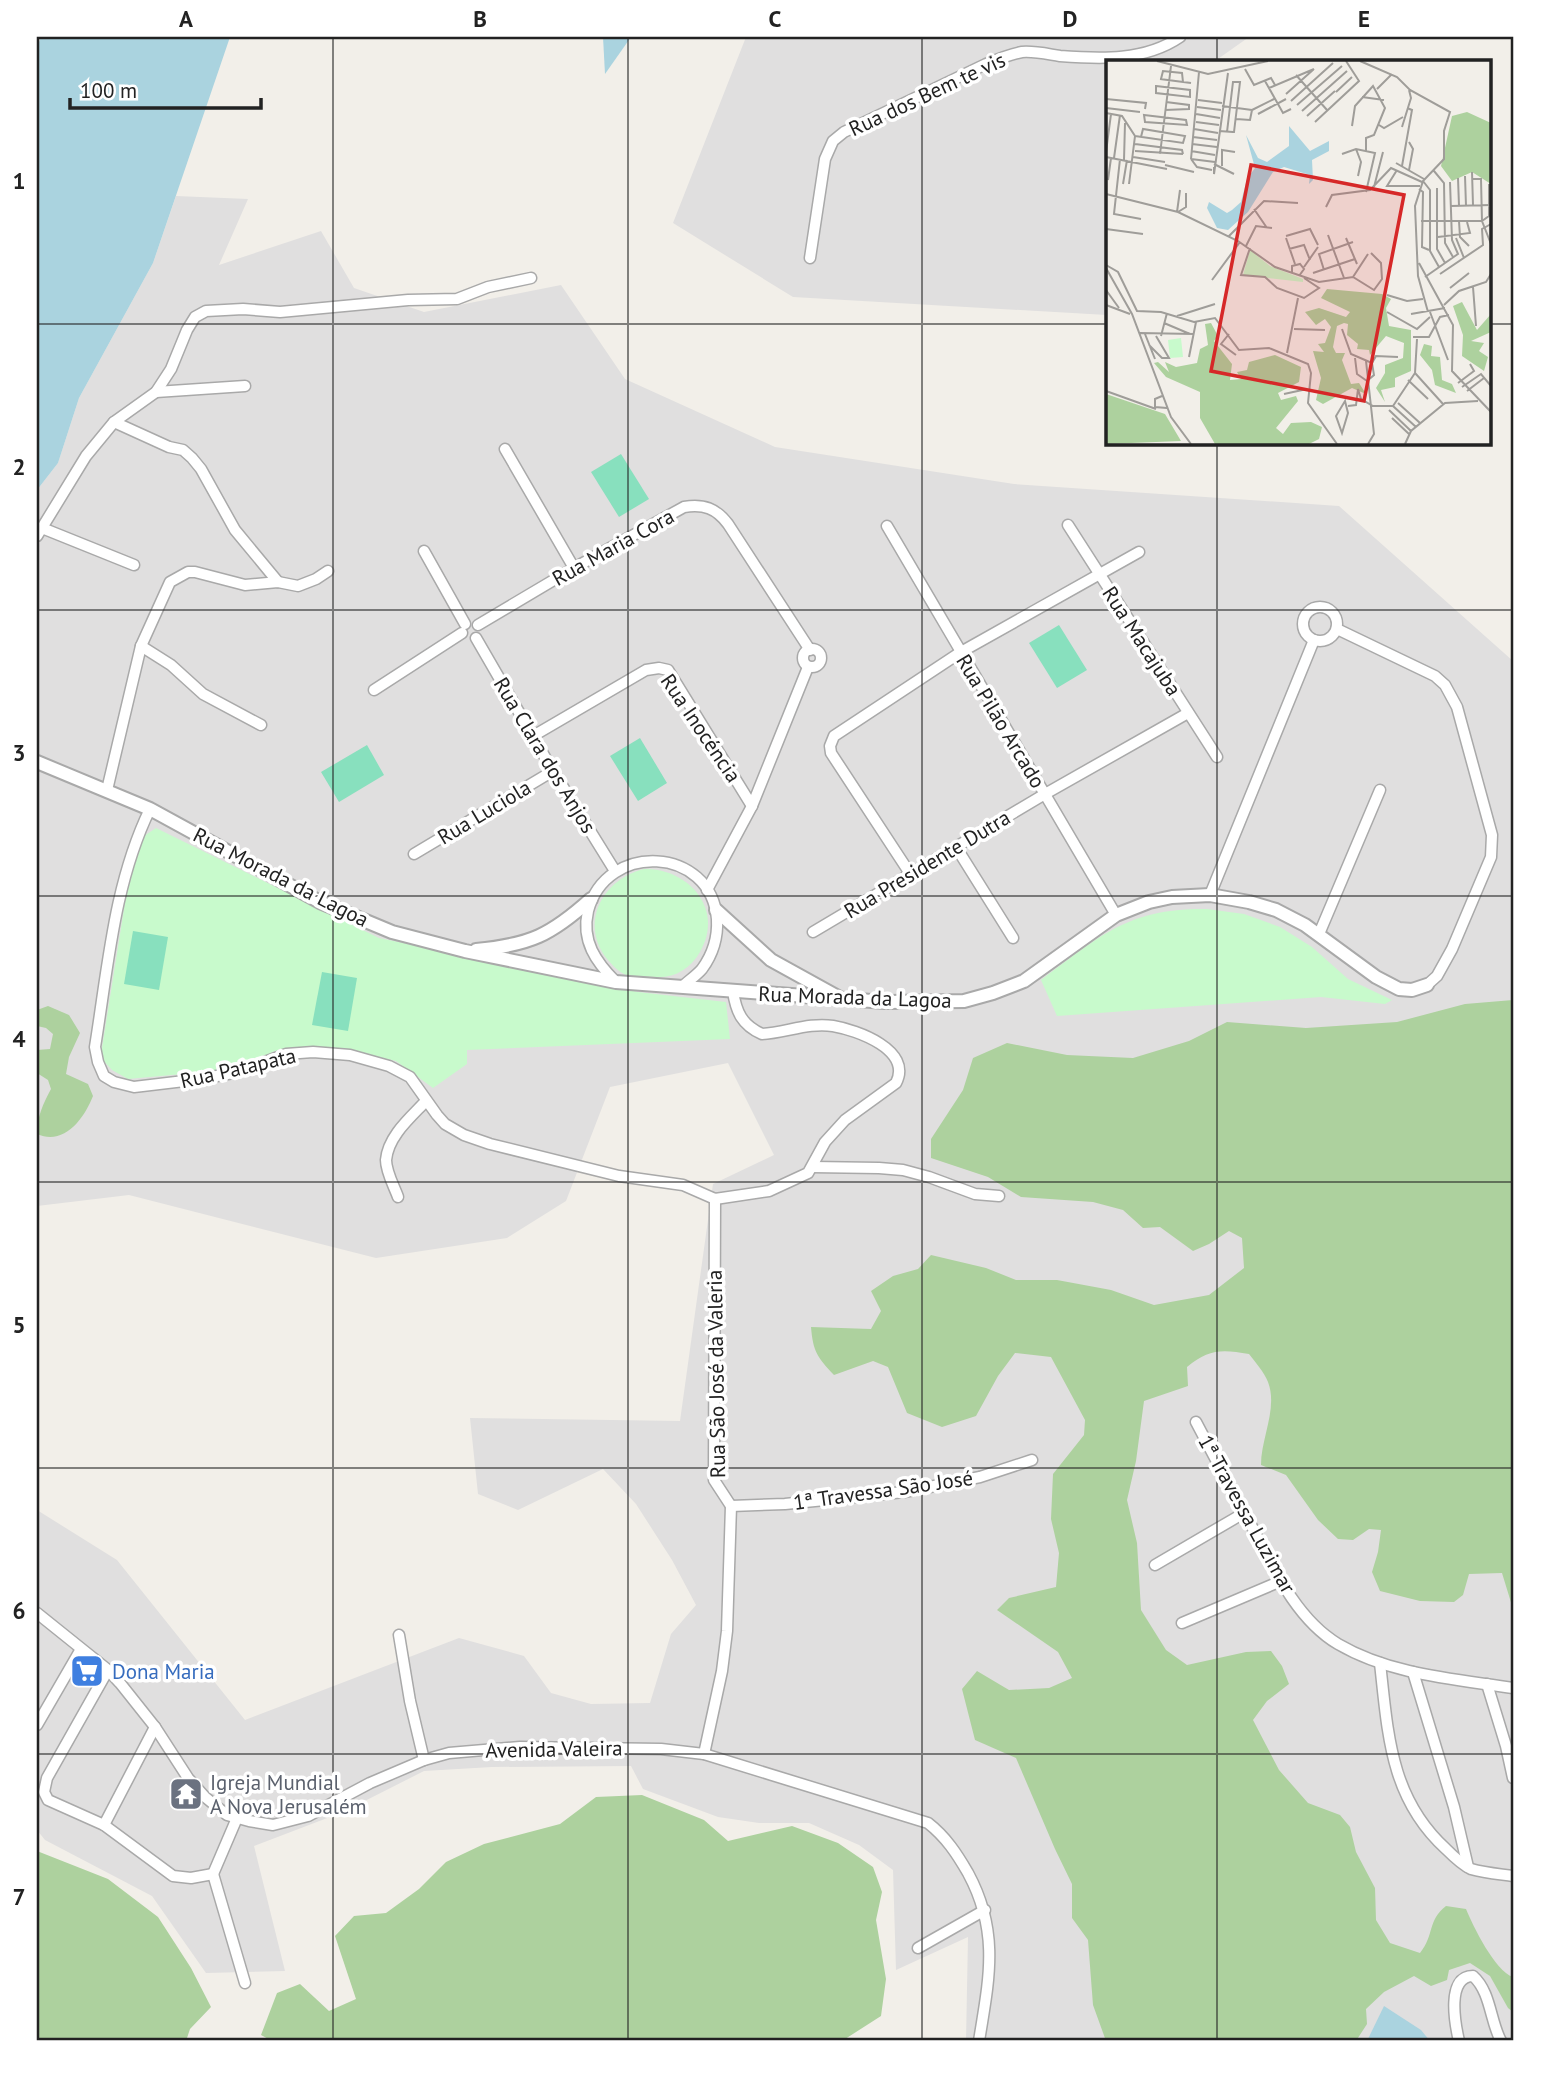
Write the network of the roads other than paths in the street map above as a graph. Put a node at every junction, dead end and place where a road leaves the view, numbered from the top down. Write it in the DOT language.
graph roads {
  1 [pos="1180,37"];
  2 [pos="1171,40"];
  3 [pos="810,258"];
  4 [pos="531,278"];
  5 [pos="245,386"];
  6 [pos="156,392"];
  7 [pos="114,422"];
  8 [pos="505,449"];
  9 [pos="1068,525"];
  10 [pos="887,526"];
  11 [pos="39,532"];
  12 [pos="424,551"];
  13 [pos="1139,552"];
  14 [pos="134,565"];
  15 [pos="574,568"];
  16 [pos="328,571"];
  17 [pos="1100,576"];
  18 [pos="278,582"];
  19 [pos="478,625"];
  20 [pos="464,629"];
  21 [pos="1337,629"];
  22 [pos="476,638"];
  23 [pos="1314,640"];
  24 [pos="141,646"];
  25 [pos="961,653"];
  26 [pos="374,690"];
  27 [pos="1188,713"];
  28 [pos="261,725"];
  29 [pos="533,736"];
  30 [pos="1217,757"];
  31 [pos="37,762"];
  32 [pos="553,771"];
  33 [pos="107,790"];
  34 [pos="1380,790"];
  35 [pos="1045,794"];
  36 [pos="751,806"];
  37 [pos="150,809"];
  38 [pos="956,847"];
  39 [pos="415,854"];
  40 [pos="615,871"];
  41 [pos="911,875"];
  42 [pos="707,890"];
  43 [pos="1210,895"];
  44 [pos="591,900"];
  45 [pos="716,910"];
  46 [pos="1116,915"];
  47 [pos="813,932"];
  48 [pos="1319,934"];
  49 [pos="1013,938"];
  50 [pos="465,951"];
  51 [pos="616,982"];
  52 [pos="1427,985"];
  53 [pos="682,987"];
  54 [pos="733,991"];
  55 [pos="841,999"];
  56 [pos="426,1101"];
  57 [pos="813,1167"];
  58 [pos="999,1196"];
  59 [pos="398,1197"];
  60 [pos="715,1199"];
  61 [pos="1196,1422"];
  62 [pos="1032,1460"];
  63 [pos="731,1506"];
  64 [pos="1244,1513"];
  65 [pos="1154,1565"];
  66 [pos="1281,1581"];
  67 [pos="37,1613"];
  68 [pos="1182,1623"];
  69 [pos="399,1635"];
  70 [pos="81,1649"];
  71 [pos="1380,1663"];
  72 [pos="108,1671"];
  73 [pos="1413,1672"];
  74 [pos="1487,1684"];
  75 [pos="1513,1688"];
  76 [pos="37,1725"];
  77 [pos="155,1727"];
  78 [pos="704,1754"];
  79 [pos="424,1760"];
  80 [pos="1513,1778"];
  81 [pos="237,1818"];
  82 [pos="104,1825"];
  83 [pos="1468,1868"];
  84 [pos="213,1874"];
  85 [pos="1513,1875"];
  86 [pos="985,1910"];
  87 [pos="918,1948"];
  88 [pos="245,1983"];
  89 [pos="979,2041"];
  90 [pos="1460,2041"];
  91 [pos="1501,2041"];
  1 -- 2 [label="street, Rua dos Bem te vis"];
  2 -- 3 [label="street, Rua dos Bem te vis"];
  4 -- 6 [label="street"];
  5 -- 6 [label="street"];
  6 -- 7 [label="street"];
  7 -- 11 [label="street"];
  7 -- 18 [label="street"];
  8 -- 15 [label="street"];
  9 -- 17 [label="street, Rua Macajuba"];
  10 -- 25 [label="street, Rua Pilão Arcado"];
  11 -- 14 [label="street"];
  12 -- 20 [label="street"];
  13 -- 17 [label="street"];
  15 -- 19 [label="street, Rua Maria Cora"];
  15 -- 36 [label="street, Rua Maria Cora"];
  16 -- 18 [label="street"];
  17 -- 25 [label="street"];
  17 -- 27 [label="street, Rua Macajuba"];
  18 -- 24 [label="street"];
  19 -- 20 [label="street"];
  19 -- 22 [label="street"];
  20 -- 22 [label="street"];
  20 -- 26 [label="street"];
  21 -- 23 [label="street"];
  21 -- 23 [label="street"];
  21 -- 52 [label="street, Rua Morada da Lagoa"];
  22 -- 29 [label="street, Rua Clara dos Anjos"];
  23 -- 43 [label="street"];
  24 -- 28 [label="street"];
  24 -- 33 [label="street"];
  25 -- 35 [label="street, Rua Pilão Arcado"];
  25 -- 41 [label="street"];
  27 -- 30 [label="street, Rua Macajuba"];
  27 -- 35 [label="street, Rua Presidente Dutra"];
  29 -- 32 [label="street, Rua Clara dos Anjos"];
  29 -- 36 [label="street, Rua Inocéncia"];
  31 -- 33 [label="street, Rua Morada da Lagoa"];
  32 -- 39 [label="street, Rua Luciola"];
  32 -- 40 [label="street, Rua Clara dos Anjos"];
  33 -- 37 [label="street, Rua Morada da Lagoa"];
  34 -- 48 [label="street"];
  35 -- 38 [label="street, Rua Presidente Dutra"];
  35 -- 46 [label="street, Rua Pilão Arcado"];
  36 -- 42 [label="street"];
  37 -- 50 [label="street, Rua Morada da Lagoa"];
  37 -- 56 [label="street, Rua Patapata"];
  38 -- 41 [label="street, Rua Presidente Dutra"];
  38 -- 49 [label="street"];
  40 -- 42 [label="street"];
  40 -- 44 [label="street"];
  41 -- 47 [label="street, Rua Presidente Dutra"];
  42 -- 45 [label="street"];
  43 -- 46 [label="street, Rua Morada da Lagoa"];
  43 -- 48 [label="street, Rua Morada da Lagoa"];
  44 -- 50 [label="street"];
  44 -- 51 [label="street"];
  45 -- 53 [label="street"];
  45 -- 55 [label="street"];
  46 -- 55 [label="street, Rua Morada da Lagoa"];
  48 -- 52 [label="street, Rua Morada da Lagoa"];
  50 -- 51 [label="street, Rua Morada da Lagoa"];
  51 -- 53 [label="street, Rua Morada da Lagoa"];
  53 -- 54 [label="street, Rua Morada da Lagoa"];
  54 -- 55 [label="street, Rua Morada da Lagoa"];
  54 -- 57 [label="street"];
  56 -- 59 [label="street"];
  56 -- 60 [label="street, Rua Patapata"];
  57 -- 58 [label="street"];
  57 -- 60 [label="street"];
  60 -- 63 [label="street, Rua São José da Valeria"];
  61 -- 64 [label="street, 1ª Travessa Luzimar"];
  62 -- 63 [label="street, 1ª Travessa São José"];
  63 -- 78 [label="street, Rua São José da Valeria"];
  64 -- 65 [label="street"];
  64 -- 66 [label="street, 1ª Travessa Luzimar"];
  66 -- 68 [label="street"];
  66 -- 71 [label="street, 1ª Travessa Luzimar"];
  67 -- 70 [label="street, Avenida Valeira"];
  69 -- 79 [label="street"];
  70 -- 72 [label="street, Avenida Valeira"];
  70 -- 76 [label="street"];
  71 -- 73 [label="street, 1ª Travessa Luzimar"];
  71 -- 83 [label="street"];
  72 -- 77 [label="street, Avenida Valeira"];
  72 -- 82 [label="street"];
  73 -- 74 [label="street, 1ª Travessa Luzimar"];
  73 -- 83 [label="street"];
  74 -- 75 [label="street, 1ª Travessa Luzimar"];
  74 -- 80 [label="street"];
  77 -- 81 [label="street, Avenida Valeira"];
  77 -- 82 [label="street"];
  78 -- 79 [label="street, Avenida Valeira"];
  78 -- 86 [label="street, Avenida Valeira"];
  79 -- 81 [label="street, Avenida Valeira"];
  81 -- 84 [label="street"];
  82 -- 84 [label="street"];
  83 -- 85 [label="street"];
  84 -- 88 [label="street"];
  86 -- 87 [label="street"];
  86 -- 89 [label="street, Avenida Valeira"];
  90 -- 91 [label="street"];
}
